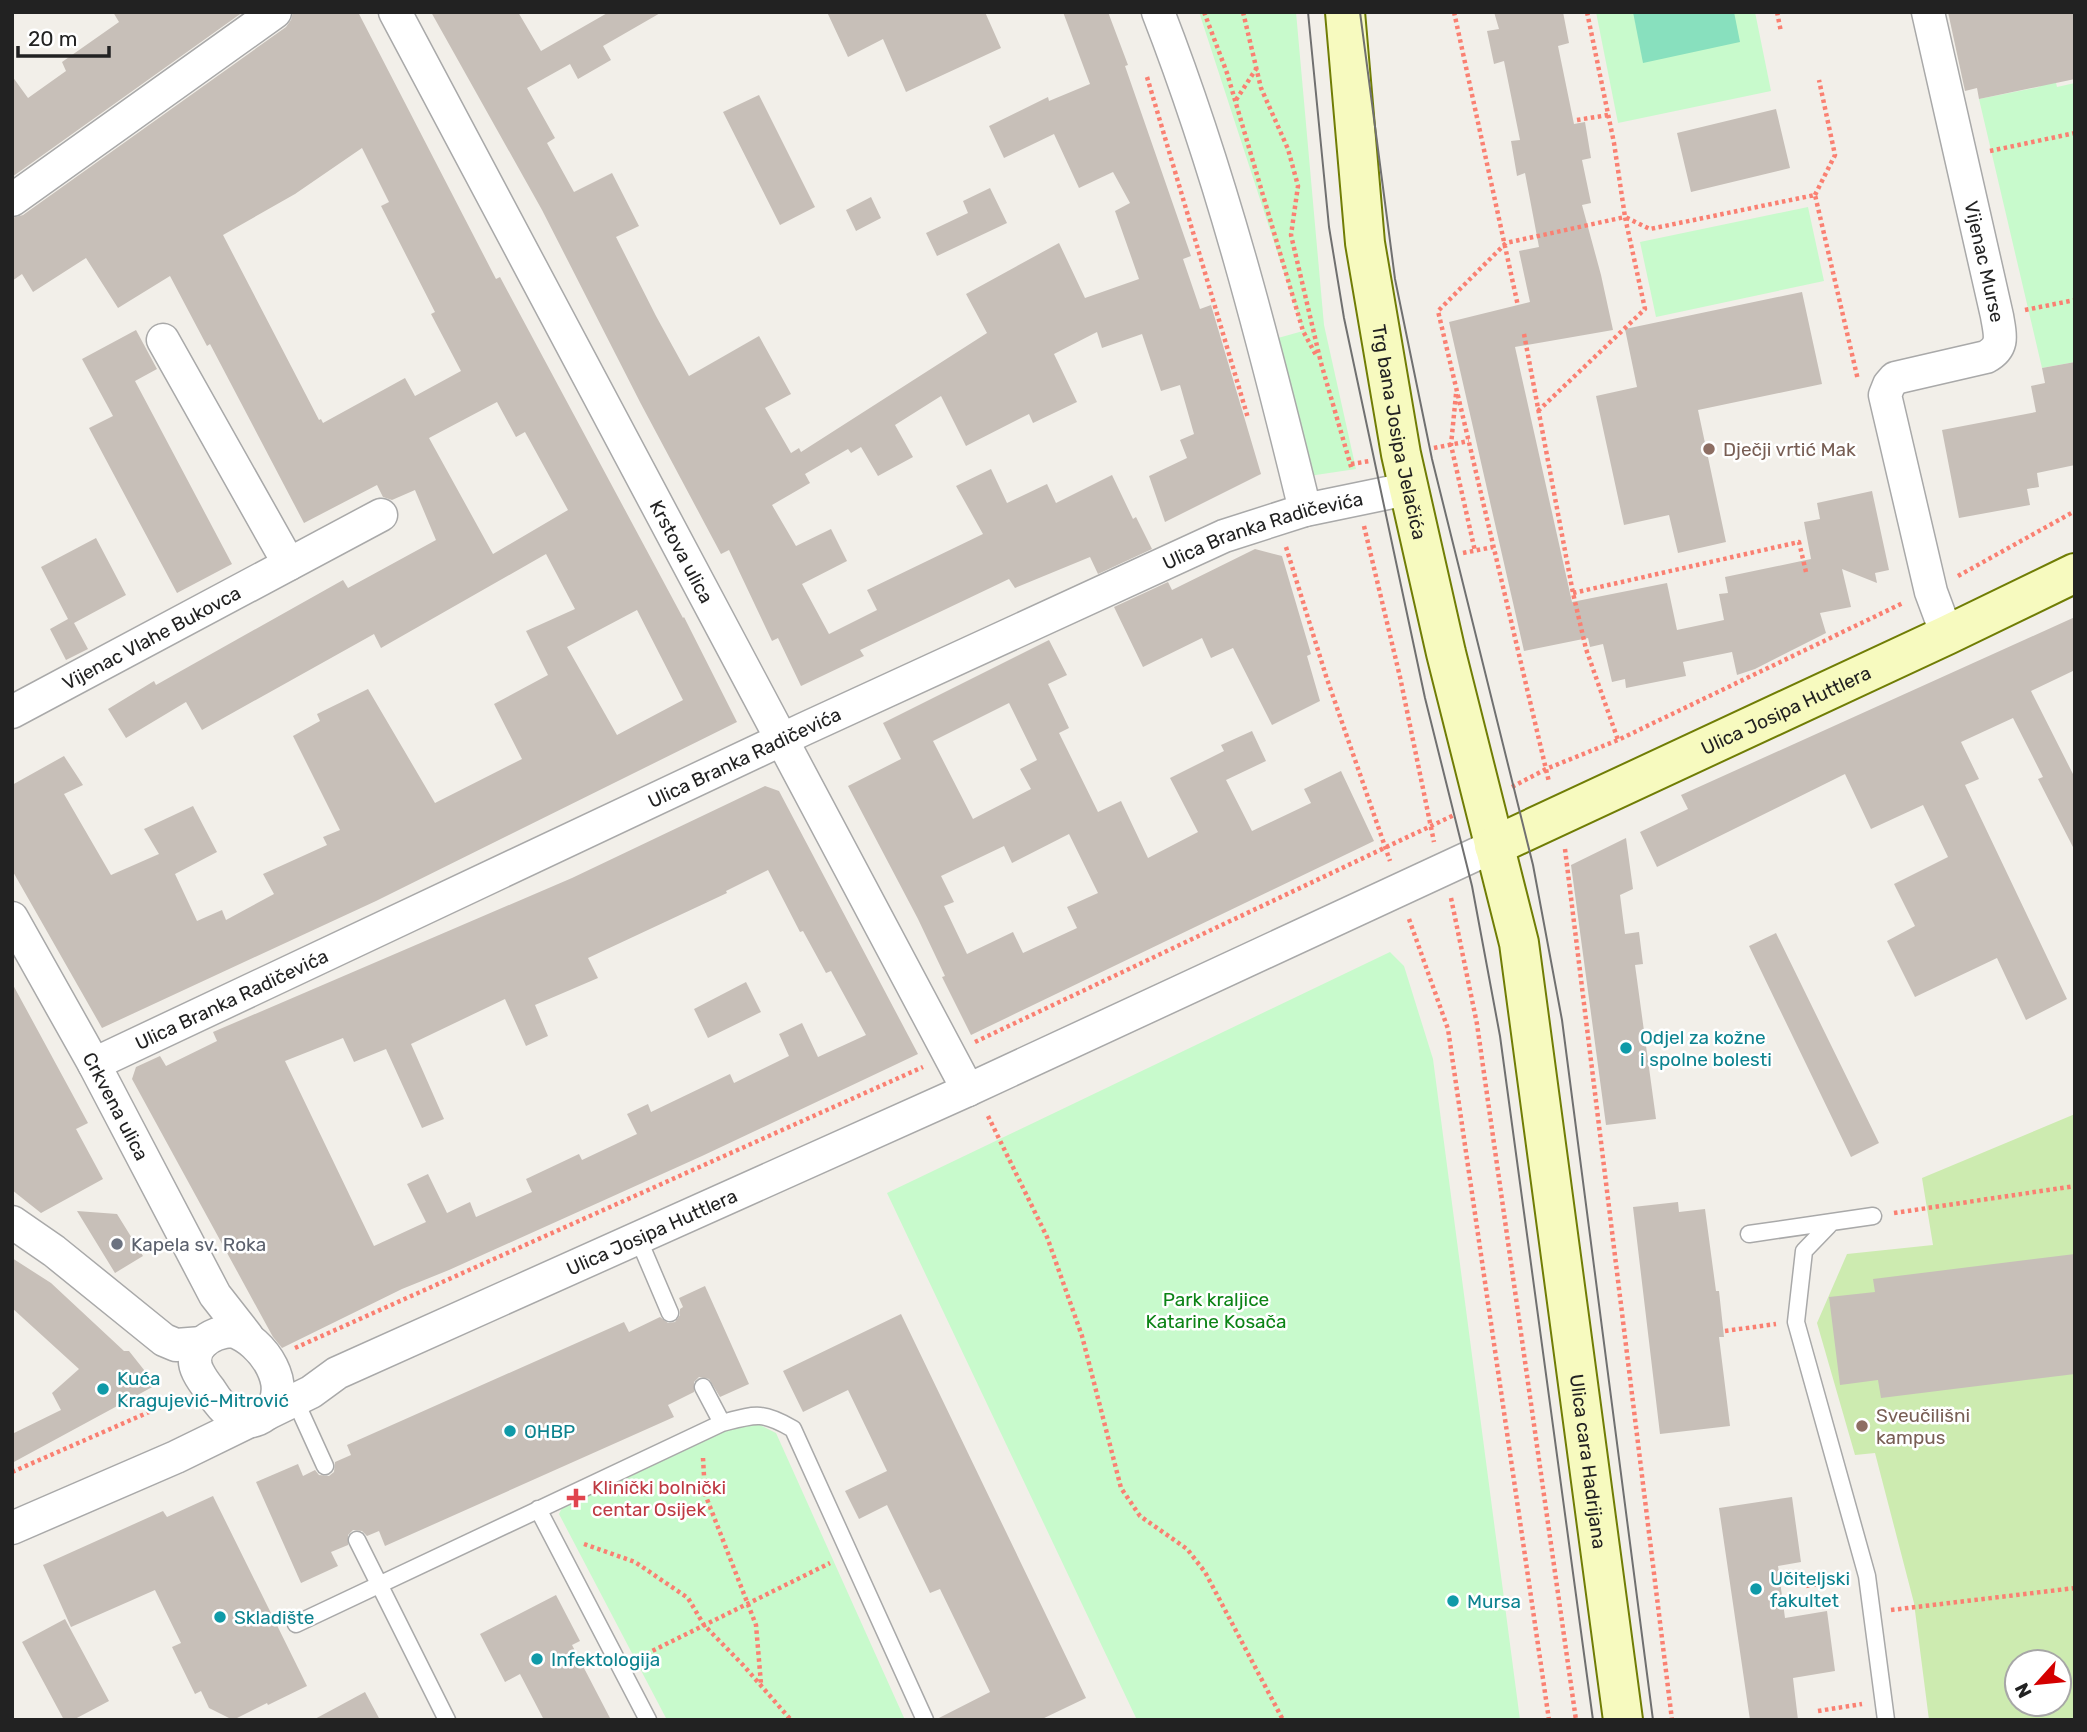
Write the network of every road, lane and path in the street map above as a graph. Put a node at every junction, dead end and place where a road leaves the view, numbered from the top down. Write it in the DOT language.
graph roads {
  1 [pos="275,12"];
  2 [pos="395,12"];
  3 [pos="1158,12"];
  4 [pos="1204,12"];
  5 [pos="1345,12"];
  6 [pos="1454,12"];
  7 [pos="1587,12"];
  8 [pos="1777,12"];
  9 [pos="1928,12"];
  10 [pos="1781,32"];
  11 [pos="1143,64"];
  12 [pos="1256,69"];
  13 [pos="1819,80"];
  14 [pos="1236,101"];
  15 [pos="1608,115"];
  16 [pos="1577,120"];
  17 [pos="2075,133"];
  18 [pos="1962,158"];
  19 [pos="1815,195"];
  20 [pos="12,200"];
  21 [pos="1625,217"];
  22 [pos="1506,243"];
  23 [pos="2075,300"];
  24 [pos="1518,306"];
  25 [pos="1997,316"];
  26 [pos="1524,334"];
  27 [pos="163,340"];
  28 [pos="1321,363"];
  29 [pos="1874,386"];
  30 [pos="1457,390"];
  31 [pos="1538,411"];
  32 [pos="1249,424"];
  33 [pos="1407,489"];
  34 [pos="2075,511"];
  35 [pos="1291,514"];
  36 [pos="382,515"];
  37 [pos="1493,547"];
  38 [pos="1475,551"];
  39 [pos="1463,553"];
  40 [pos="289,564"];
  41 [pos="1806,572"];
  42 [pos="2075,573"];
  43 [pos="1931,592"];
  44 [pos="1573,593"];
  45 [pos="1947,635"];
  46 [pos="12,712"];
  47 [pos="782,740"];
  48 [pos="1618,740"];
  49 [pos="1546,769"];
  50 [pos="1483,801"];
  51 [pos="1559,815"];
  52 [pos="1494,845"];
  53 [pos="1385,848"];
  54 [pos="1399,890"];
  55 [pos="12,919"];
  56 [pos="948,1053"];
  57 [pos="94,1064"];
  58 [pos="968,1090"];
  59 [pos="988,1115"];
  60 [pos="2075,1186"];
  61 [pos="1872,1216"];
  62 [pos="12,1222"];
  63 [pos="1832,1222"];
  64 [pos="1749,1234"];
  65 [pos="638,1238"];
  66 [pos="215,1295"];
  67 [pos="670,1313"];
  68 [pos="1796,1322"];
  69 [pos="1725,1331"];
  70 [pos="207,1339"];
  71 [pos="261,1354"];
  72 [pos="337,1373"];
  73 [pos="703,1387"];
  74 [pos="208,1388"];
  75 [pos="271,1411"];
  76 [pos="722,1423"];
  77 [pos="702,1432"];
  78 [pos="176,1457"];
  79 [pos="325,1466"];
  80 [pos="12,1472"];
  81 [pos="538,1509"];
  82 [pos="12,1528"];
  83 [pos="551,1534"];
  84 [pos="358,1540"];
  85 [pos="849,1553"];
  86 [pos="1867,1576"];
  87 [pos="379,1586"];
  88 [pos="1806,1586"];
  89 [pos="2075,1588"];
  90 [pos="748,1604"];
  91 [pos="1872,1612"];
  92 [pos="296,1624"];
  93 [pos="704,1625"];
  94 [pos="620,1667"];
  95 [pos="761,1686"];
  96 [pos="1883,1701"];
  97 [pos="1818,1711"];
  98 [pos="447,1720"];
  99 [pos="648,1720"];
  100 [pos="792,1720"];
  101 [pos="925,1720"];
  102 [pos="1283,1720"];
  103 [pos="1549,1720"];
  104 [pos="1623,1720"];
  105 [pos="1672,1720"];
  106 [pos="1885,1720"];
  1 -- 20 [label="street"];
  2 -- 47 [label="street, Krstova ulica"];
  3 -- 35 [label="street"];
  4 -- 14 [label="path"];
  5 -- 33 [label="main road, Trg bana Josipa Jelačića"];
  6 -- 22 [label="path"];
  7 -- 15 [label="path"];
  8 -- 10 [label="path"];
  9 -- 18 [label="street, Vijenac Murse"];
  11 -- 32 [label="path"];
  12 -- 14 [label="path"];
  13 -- 19 [label="path"];
  14 -- 28 [label="path"];
  15 -- 16 [label="path"];
  15 -- 21 [label="path"];
  17 -- 18 [label="path"];
  18 -- 25 [label="street, Vijenac Murse"];
  19 -- 21 [label="path"];
  19 -- 29 [label="path"];
  21 -- 22 [label="path"];
  21 -- 31 [label="path"];
  22 -- 24 [label="path"];
  22 -- 30 [label="path"];
  23 -- 25 [label="path"];
  25 -- 29 [label="street, Vijenac Murse"];
  26 -- 31 [label="path"];
  27 -- 40 [label="street"];
  29 -- 43 [label="street"];
  30 -- 37 [label="path"];
  30 -- 38 [label="path"];
  31 -- 44 [label="path"];
  33 -- 35 [label="street, Ulica Branka Radičevića"];
  33 -- 50 [label="main road, Trg bana Josipa Jelačića"];
  34 -- 43 [label="path"];
  35 -- 47 [label="street, Ulica Branka Radičevića"];
  35 -- 53 [label="path"];
  36 -- 40 [label="street, Vijenac Vlahe Bukovca"];
  37 -- 38 [label="path"];
  37 -- 49 [label="path"];
  38 -- 39 [label="path"];
  40 -- 46 [label="street, Vijenac Vlahe Bukovca"];
  41 -- 44 [label="path"];
  42 -- 45 [label="main road, Ulica Josipa Huttlera"];
  43 -- 45 [label="street"];
  43 -- 48 [label="path"];
  44 -- 48 [label="path"];
  45 -- 51 [label="main road, Ulica Josipa Huttlera"];
  47 -- 56 [label="street, Krstova ulica"];
  47 -- 57 [label="street, Ulica Branka Radičevića"];
  48 -- 49 [label="path"];
  49 -- 50 [label="path"];
  49 -- 51 [label="path"];
  50 -- 52 [label="main road, Trg bana Josipa Jelačića"];
  50 -- 53 [label="path"];
  51 -- 52 [label="main road, Ulica Josipa Huttlera"];
  51 -- 105 [label="path"];
  52 -- 54 [label="street"];
  52 -- 104 [label="main road, Ulica cara Hadrijana"];
  53 -- 54 [label="path"];
  53 -- 56 [label="path"];
  54 -- 58 [label="street"];
  54 -- 103 [label="path"];
  55 -- 57 [label="street, Crkvena ulica"];
  56 -- 58 [label="street, Krstova ulica"];
  56 -- 71 [label="path"];
  57 -- 66 [label="street, Crkvena ulica"];
  58 -- 65 [label="street, Ulica Josipa Huttlera"];
  59 -- 102 [label="path"];
  60 -- 61 [label="path"];
  61 -- 63 [label="lane"];
  62 -- 70 [label="street"];
  63 -- 64 [label="lane"];
  63 -- 68 [label="lane"];
  65 -- 67 [label="lane"];
  65 -- 72 [label="street, Ulica Josipa Huttlera"];
  66 -- 70 [label="street, Crkvena ulica"];
  66 -- 71 [label="street, Crkvena ulica"];
  68 -- 69 [label="path"];
  68 -- 86 [label="lane"];
  70 -- 71 [label="street"];
  70 -- 74 [label="street"];
  71 -- 72 [label="street, Ulica Josipa Huttlera"];
  71 -- 75 [label="street"];
  72 -- 75 [label="street, Ulica Josipa Huttlera"];
  73 -- 76 [label="lane"];
  74 -- 75 [label="street"];
  74 -- 78 [label="street, Ulica Josipa Huttlera"];
  74 -- 80 [label="path"];
  75 -- 78 [label="street, Ulica Josipa Huttlera"];
  75 -- 79 [label="lane"];
  76 -- 77 [label="lane"];
  76 -- 85 [label="lane"];
  77 -- 81 [label="lane"];
  77 -- 90 [label="path"];
  78 -- 82 [label="street, Ulica Josipa Huttlera"];
  81 -- 83 [label="lane"];
  81 -- 87 [label="lane"];
  83 -- 93 [label="path"];
  83 -- 94 [label="lane"];
  84 -- 87 [label="lane"];
  85 -- 90 [label="path"];
  85 -- 101 [label="lane"];
  86 -- 88 [label="path"];
  86 -- 91 [label="lane"];
  87 -- 92 [label="lane"];
  87 -- 98 [label="lane"];
  89 -- 91 [label="path"];
  90 -- 93 [label="path"];
  90 -- 95 [label="path"];
  91 -- 96 [label="lane"];
  93 -- 94 [label="path"];
  93 -- 95 [label="path"];
  94 -- 99 [label="lane"];
  95 -- 100 [label="path"];
  96 -- 97 [label="path"];
  96 -- 106 [label="lane"];
}
